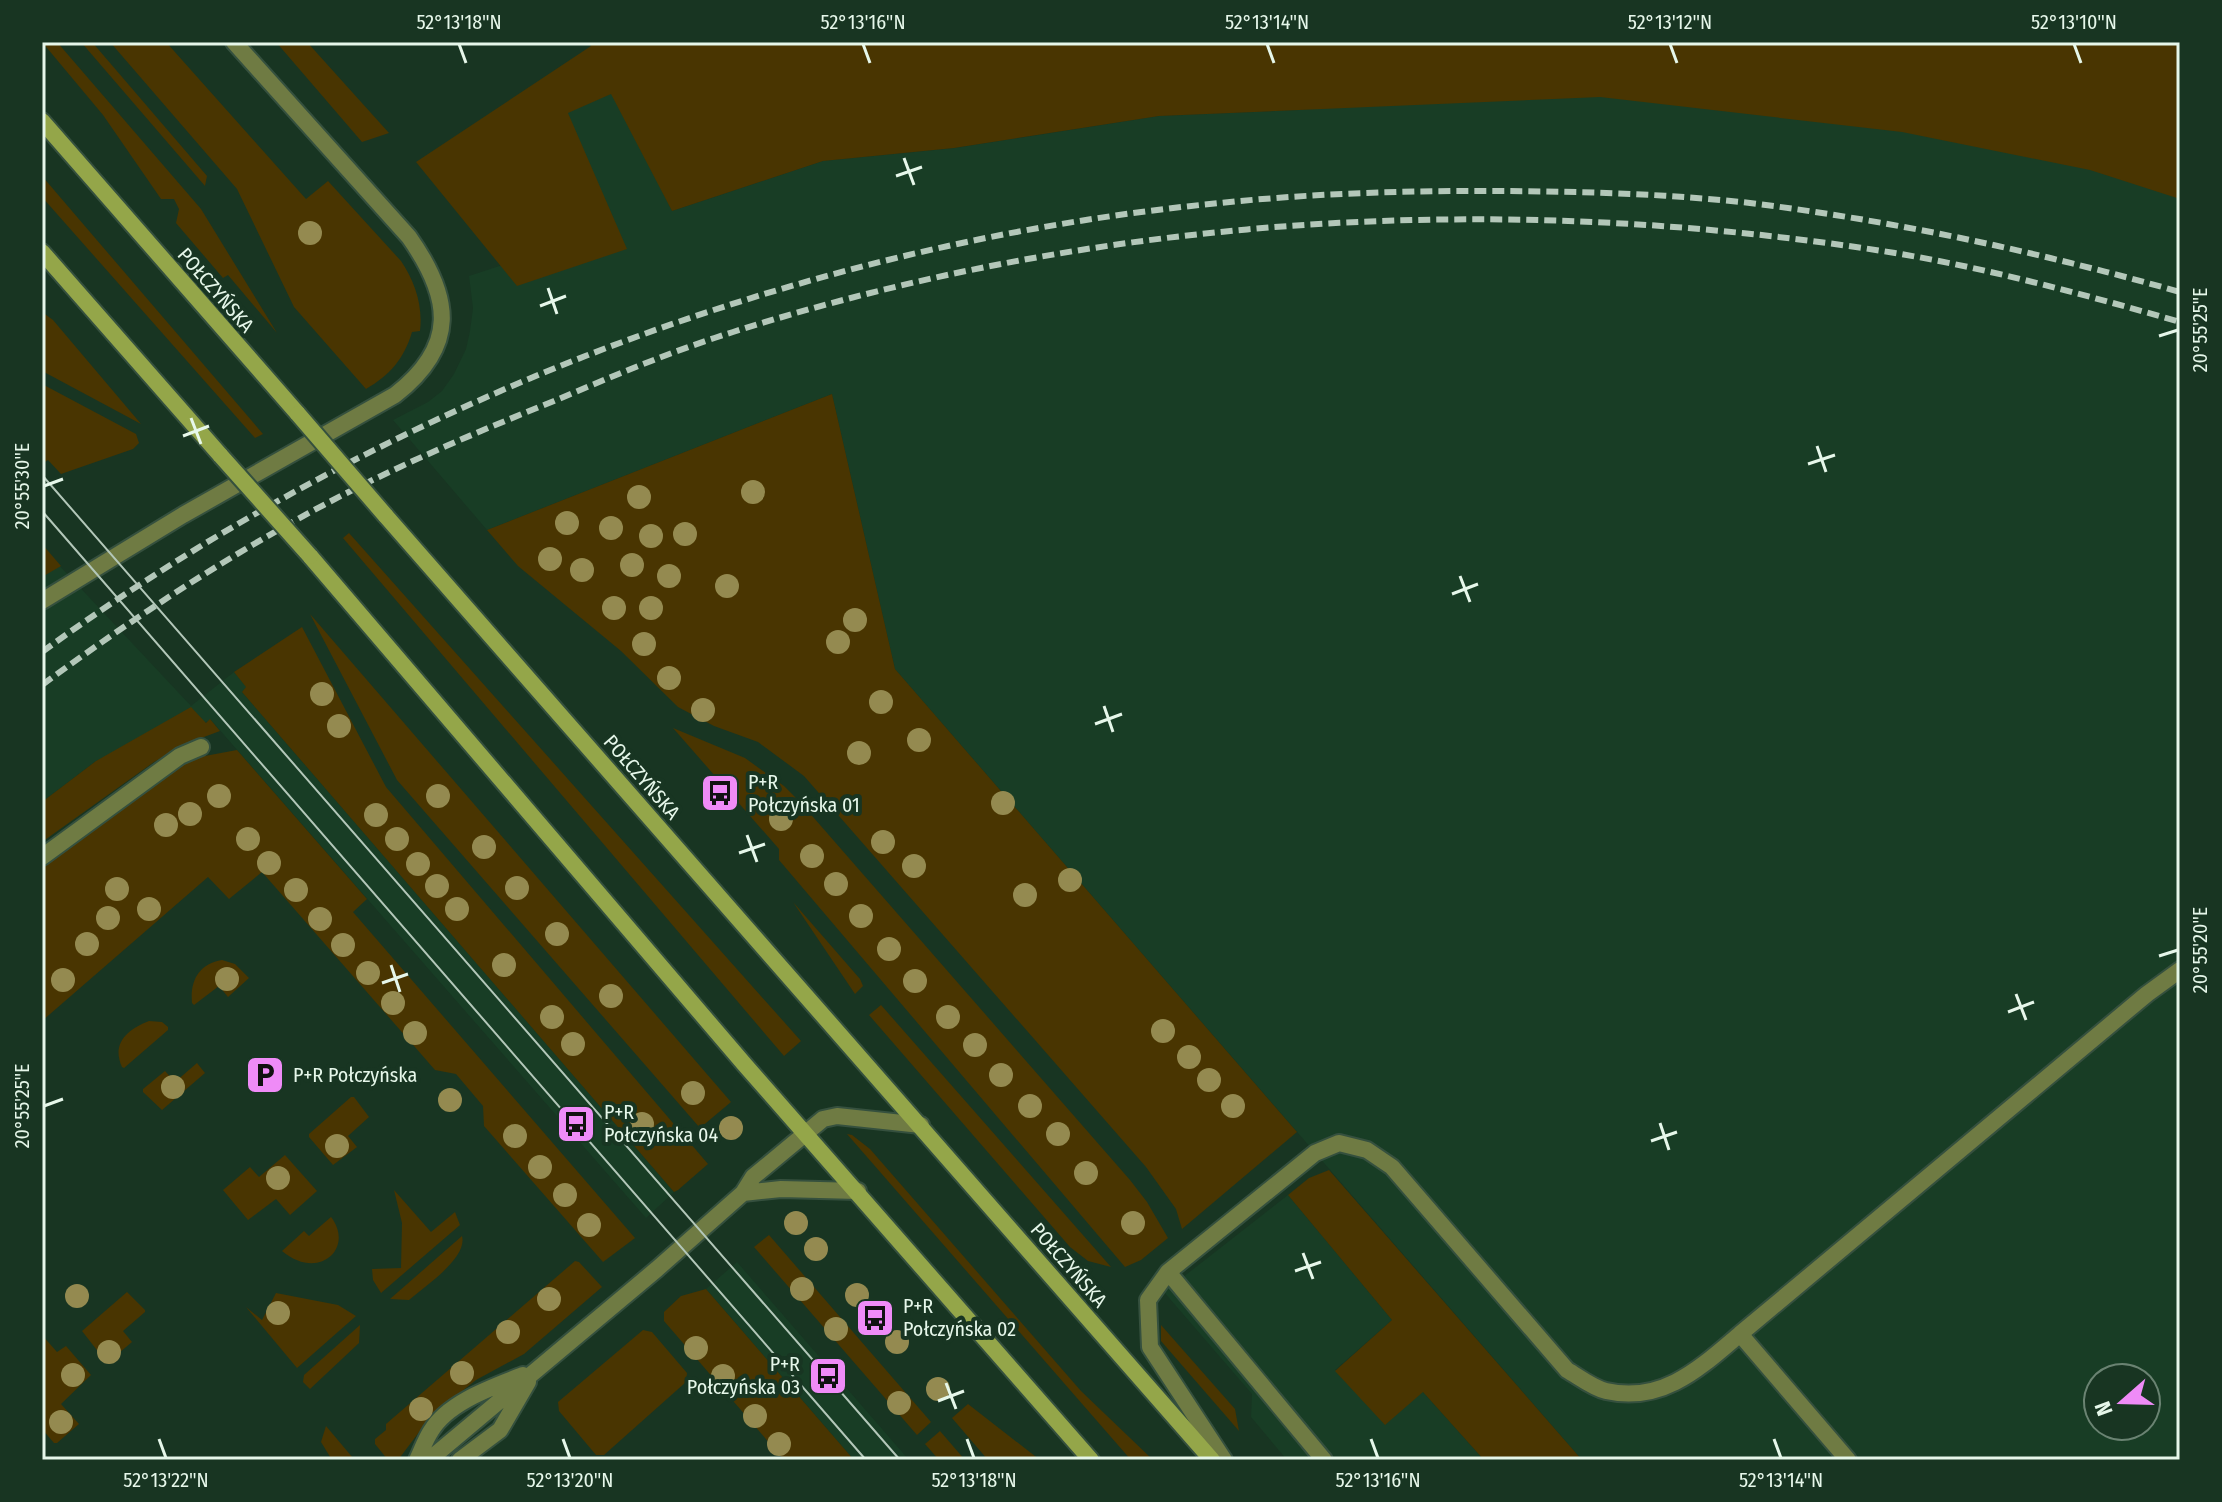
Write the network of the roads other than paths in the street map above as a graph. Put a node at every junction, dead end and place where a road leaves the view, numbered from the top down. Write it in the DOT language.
graph roads {
  1 [pos="234,42"];
  2 [pos="42,121"];
  3 [pos="42,252"];
  4 [pos="42,601"];
  5 [pos="201,747"];
  6 [pos="42,857"];
  7 [pos="2180,970"];
  8 [pos="921,1125"];
  9 [pos="806,1131"];
  10 [pos="858,1191"];
  11 [pos="743,1193"];
  12 [pos="1168,1272"];
  13 [pos="1740,1334"];
  14 [pos="535,1370"];
  15 [pos="417,1460"];
  16 [pos="429,1460"];
  17 [pos="460,1460"];
  18 [pos="1091,1460"];
  19 [pos="1212,1460"];
  20 [pos="1224,1460"];
  21 [pos="1324,1460"];
  22 [pos="1848,1460"];
  1 -- 4 [label="lane"];
  2 -- 8 [label="main road, POŁCZYŃSKA, bridge"];
  3 -- 9 [label="main road, bridge"];
  5 -- 6 [label="lane"];
  7 -- 13 [label="lane"];
  8 -- 9 [label="lane"];
  8 -- 19 [label="main road, POŁCZYŃSKA"];
  9 -- 10 [label="main road"];
  9 -- 11 [label="lane"];
  10 -- 11 [label="lane"];
  10 -- 18 [label="main road"];
  11 -- 14 [label="lane"];
  12 -- 13 [label="lane"];
  12 -- 20 [label="lane"];
  12 -- 21 [label="lane"];
  13 -- 22 [label="lane"];
  14 -- 15 [label="lane"];
  14 -- 16 [label="lane"];
  14 -- 17 [label="lane"];
}
